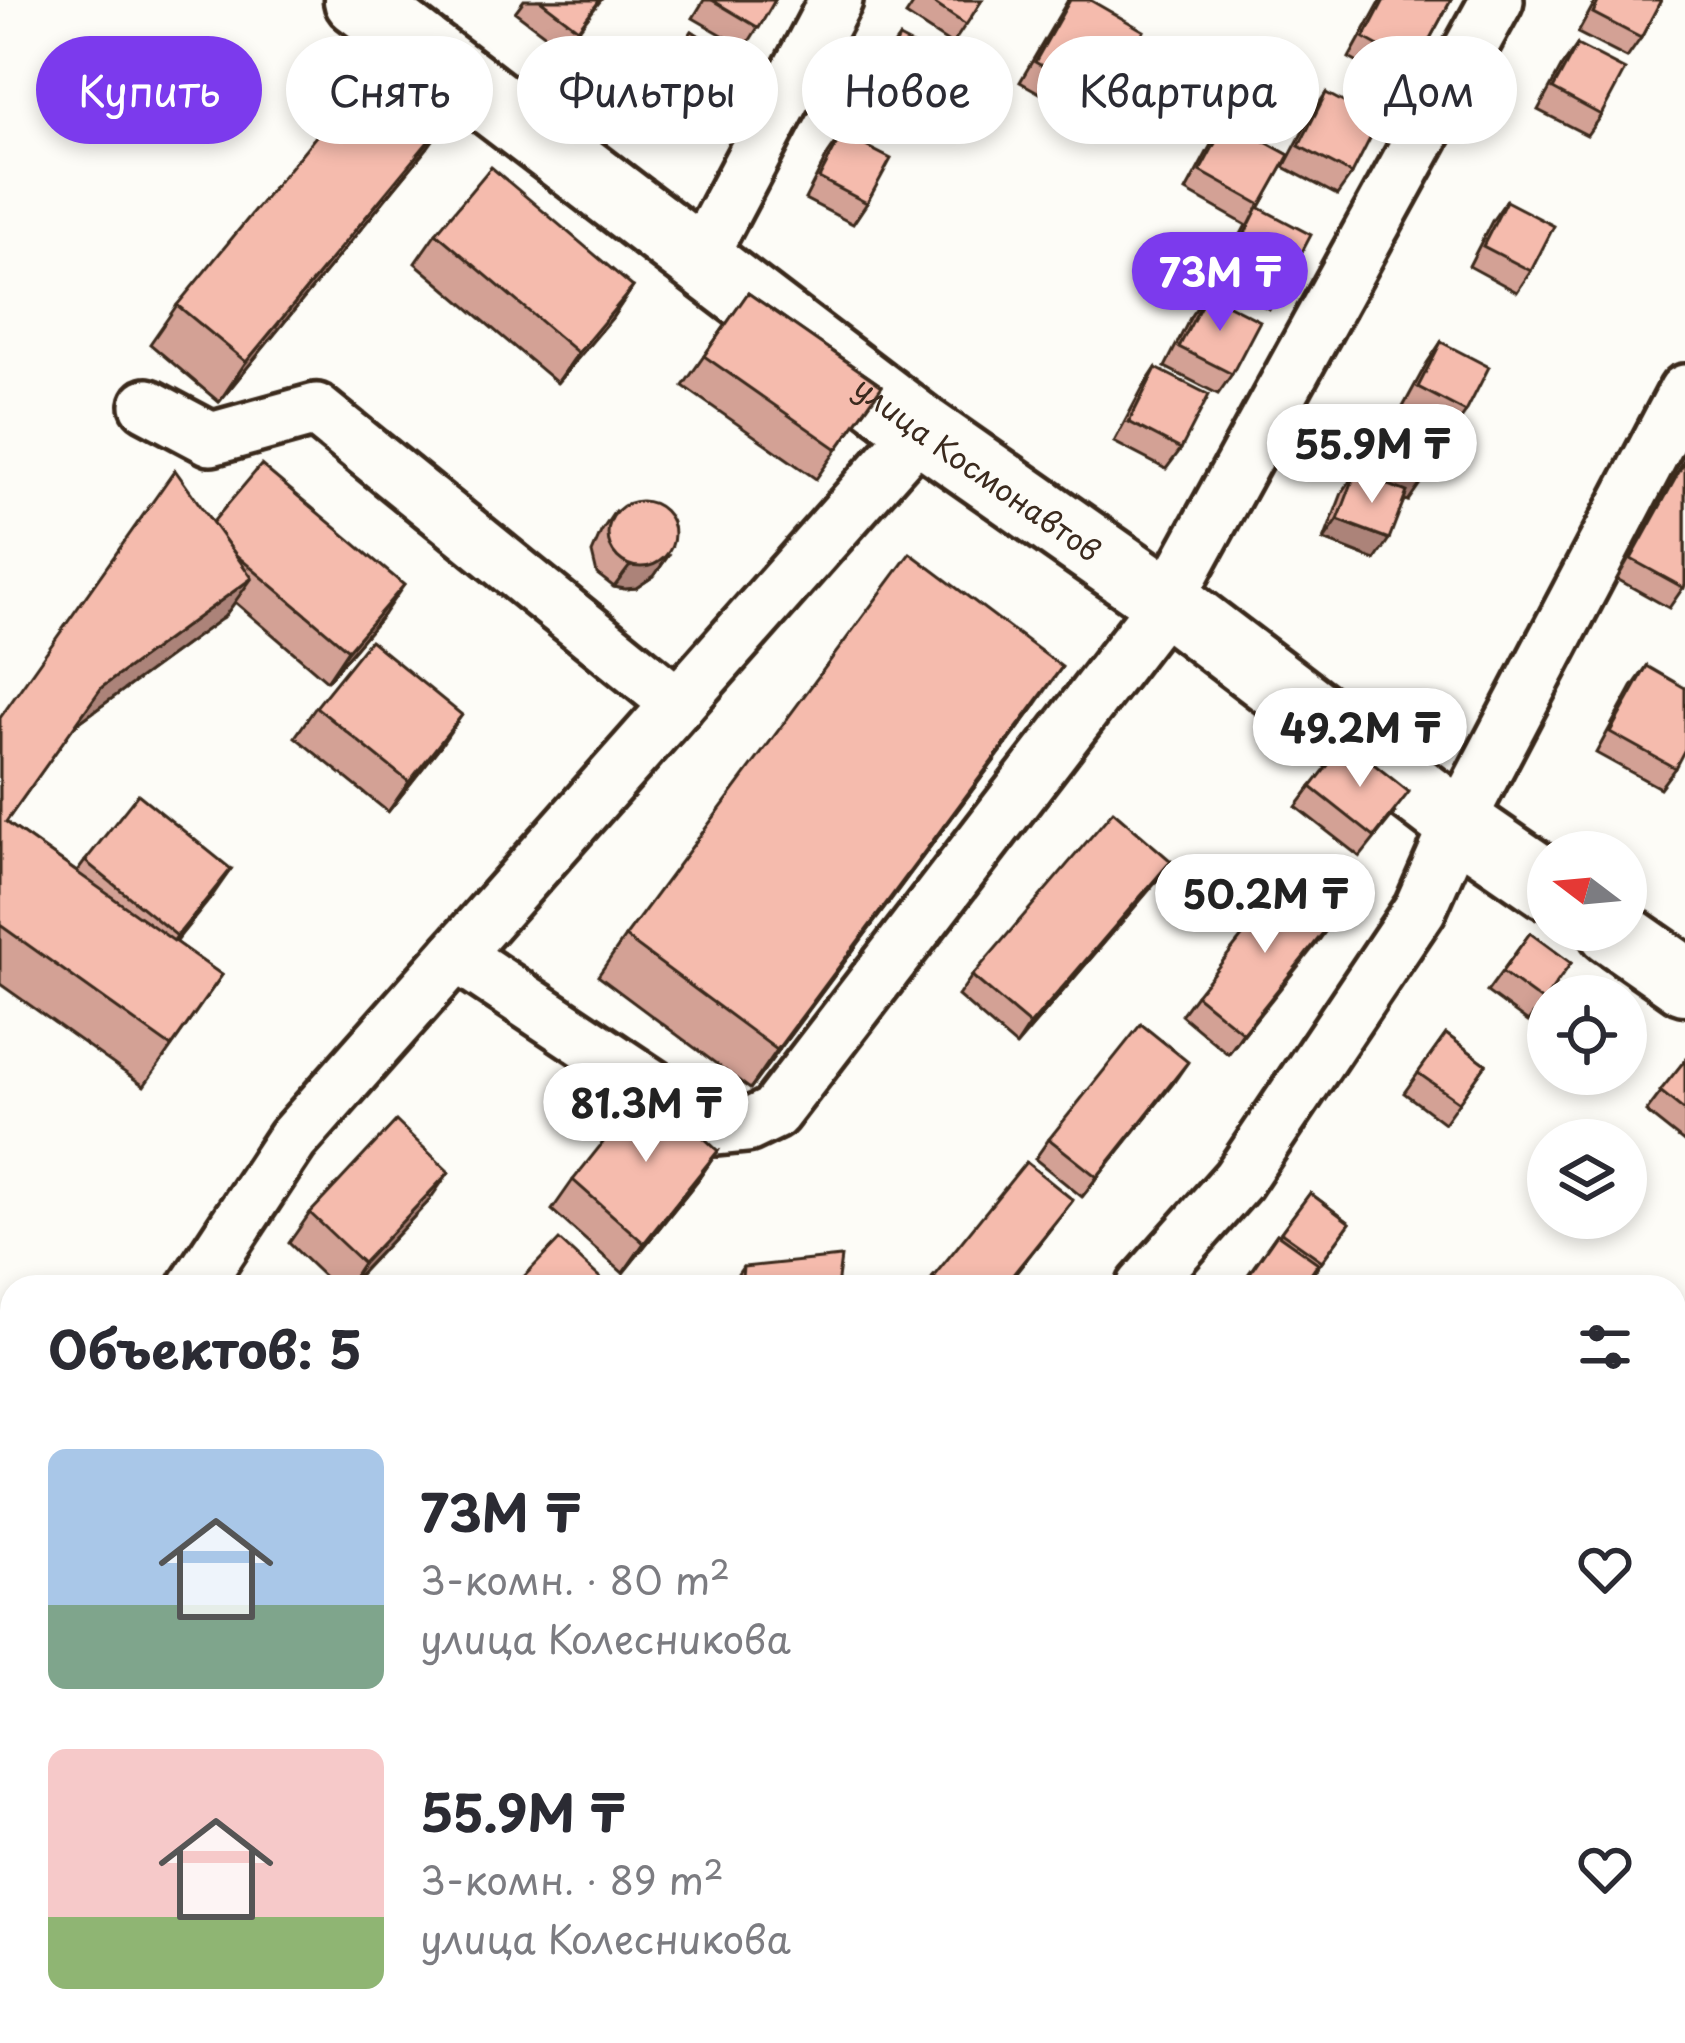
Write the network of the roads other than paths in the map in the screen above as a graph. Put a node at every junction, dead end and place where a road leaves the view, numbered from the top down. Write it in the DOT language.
graph roads {
  1 [pos="358,0"];
  2 [pos="836,0"];
  3 [pos="1497,0"];
  4 [pos="700,257"];
  5 [pos="1685,391"];
  6 [pos="147,405"];
  7 [pos="921,429"];
  8 [pos="1167,601"];
  9 [pos="678,704"];
  10 [pos="1458,823"];
  11 [pos="1527,871"];
  12 [pos="1642,951"];
  13 [pos="456,955"];
  14 [pos="1685,981"];
  15 [pos="203,1275"];
  16 [pos="1154,1275"];
  1 -- 4 [label="main road, улица Космонавтов"];
  2 -- 4 [label="street"];
  3 -- 8 [label="street"];
  4 -- 7 [label="main road, улица Космонавтов"];
  5 -- 10 [label="street"];
  6 -- 9 [label="street"];
  7 -- 8 [label="main road, улица Космонавтов"];
  7 -- 9 [label="street"];
  8 -- 10 [label="main road, улица Космонавтов"];
  8 -- 13 [label="street"];
  9 -- 13 [label="street"];
  10 -- 11 [label="main road, улица Космонавтов"];
  10 -- 16 [label="street"];
  12 -- 14 [label="main road"];
  13 -- 15 [label="street"];
}
